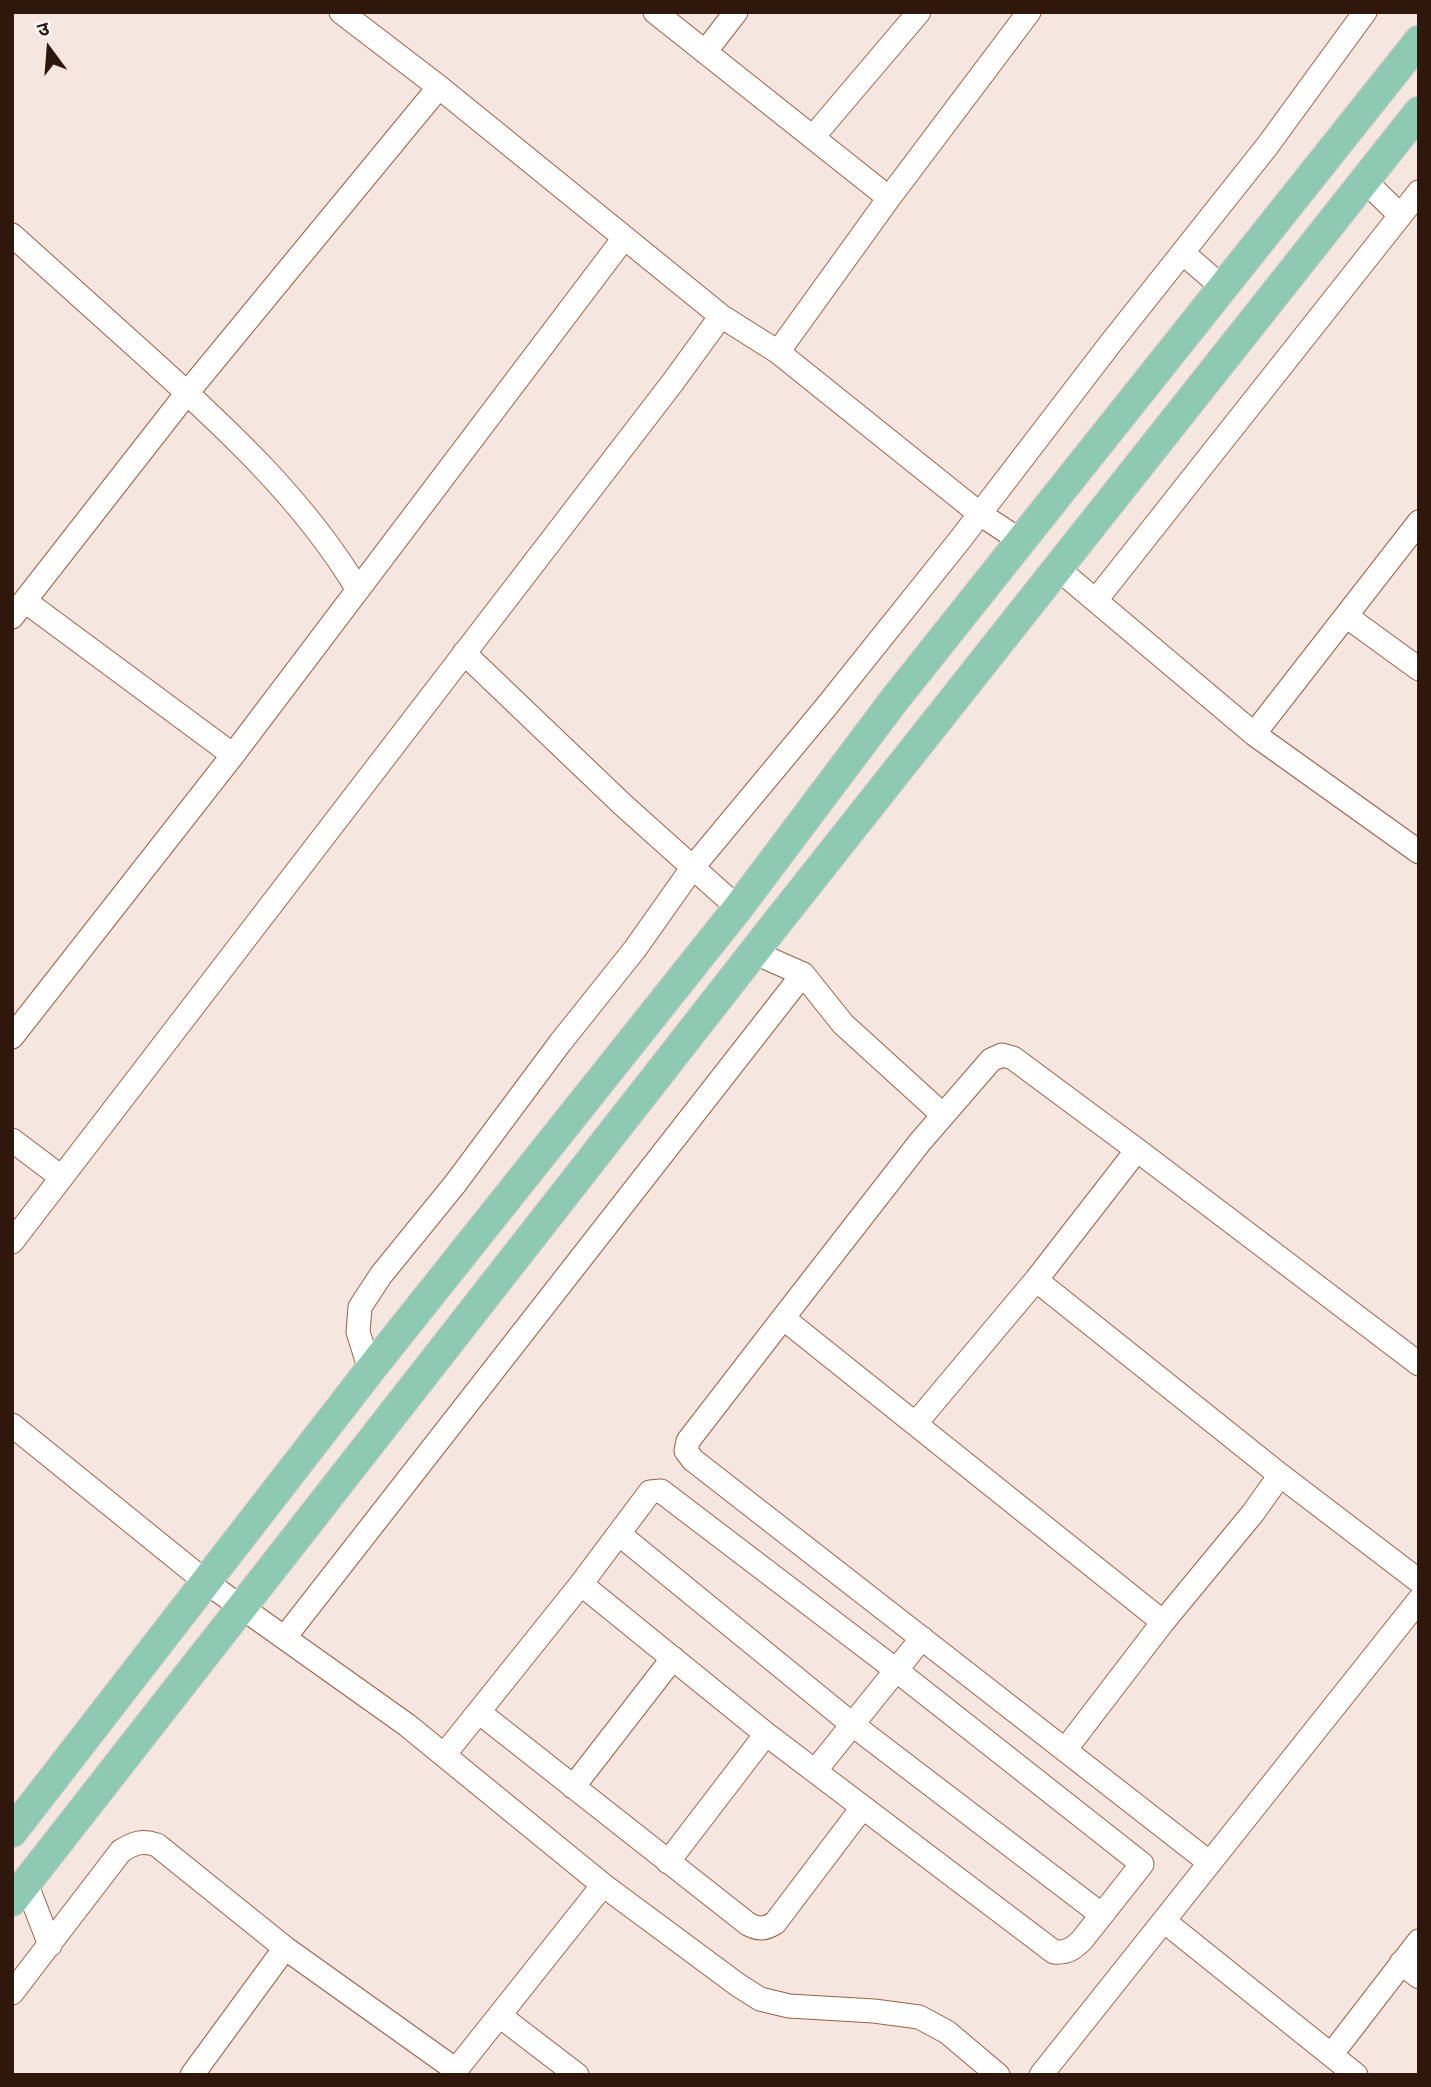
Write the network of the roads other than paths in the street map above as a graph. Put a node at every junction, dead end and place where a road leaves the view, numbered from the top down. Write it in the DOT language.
graph roads {
  1 [pos="341,12"];
  2 [pos="655,12"];
  3 [pos="736,12"];
  4 [pos="919,12"];
  5 [pos="1029,12"];
  6 [pos="1365,12"];
  7 [pos="1419,41"];
  8 [pos="705,52"];
  9 [pos="439,87"];
  10 [pos="1419,112"];
  11 [pos="813,137"];
  12 [pos="1365,181"];
  13 [pos="1419,192"];
  14 [pos="889,198"];
  15 [pos="1400,215"];
  16 [pos="12,235"];
  17 [pos="624,239"];
  18 [pos="1183,253"];
  19 [pos="1222,287"];
  20 [pos="1260,312"];
  21 [pos="721,316"];
  22 [pos="778,352"];
  23 [pos="187,393"];
  24 [pos="980,514"];
  25 [pos="1419,522"];
  26 [pos="1021,541"];
  27 [pos="1057,568"];
  28 [pos="358,590"];
  29 [pos="1096,600"];
  30 [pos="19,609"];
  31 [pos="1346,616"];
  32 [pos="464,653"];
  33 [pos="1419,669"];
  34 [pos="1254,734"];
  35 [pos="233,755"];
  36 [pos="1419,852"];
  37 [pos="693,867"];
  38 [pos="738,908"];
  39 [pos="753,952"];
  40 [pos="803,974"];
  41 [pos="12,1037"];
  42 [pos="943,1115"];
  43 [pos="12,1140"];
  44 [pos="1137,1150"];
  45 [pos="61,1177"];
  46 [pos="12,1242"];
  47 [pos="1036,1280"];
  48 [pos="783,1318"];
  49 [pos="1419,1364"];
  50 [pos="370,1370"];
  51 [pos="916,1423"];
  52 [pos="12,1425"];
  53 [pos="1280,1475"];
  54 [pos="619,1534"];
  55 [pos="1419,1581"];
  56 [pos="206,1582"];
  57 [pos="581,1584"];
  58 [pos="1419,1600"];
  59 [pos="241,1608"];
  60 [pos="1163,1622"];
  61 [pos="285,1637"];
  62 [pos="922,1638"];
  63 [pos="673,1658"];
  64 [pos="896,1670"];
  65 [pos="480,1713"];
  66 [pos="853,1725"];
  67 [pos="766,1734"];
  68 [pos="1065,1750"];
  69 [pos="444,1755"];
  70 [pos="815,1771"];
  71 [pos="573,1787"];
  72 [pos="862,1808"];
  73 [pos="12,1832"];
  74 [pos="668,1862"];
  75 [pos="1210,1863"];
  76 [pos="603,1885"];
  77 [pos="19,1892"];
  78 [pos="1102,1915"];
  79 [pos="1164,1920"];
  80 [pos="1419,1941"];
  81 [pos="50,1945"];
  82 [pos="285,1948"];
  83 [pos="1410,1970"];
  84 [pos="12,1993"];
  85 [pos="500,2015"];
  86 [pos="1331,2055"];
  87 [pos="454,2073"];
  88 [pos="192,2075"];
  89 [pos="576,2075"];
  90 [pos="998,2075"];
  91 [pos="1041,2075"];
  92 [pos="1356,2075"];
  1 -- 9 [label="street"];
  2 -- 8 [label="street"];
  3 -- 8 [label="street"];
  4 -- 11 [label="street"];
  5 -- 14 [label="street"];
  6 -- 18 [label="street"];
  7 -- 19 [label="main road"];
  8 -- 11 [label="street"];
  9 -- 17 [label="street"];
  9 -- 23 [label="street"];
  10 -- 12 [label="main road"];
  11 -- 14 [label="street"];
  12 -- 15 [label="street"];
  12 -- 20 [label="main road"];
  13 -- 15 [label="street"];
  14 -- 22 [label="street"];
  15 -- 29 [label="street"];
  16 -- 23 [label="street"];
  17 -- 21 [label="street"];
  17 -- 28 [label="street"];
  18 -- 19 [label="street"];
  18 -- 24 [label="street"];
  19 -- 20 [label="main road"];
  19 -- 26 [label="main road"];
  20 -- 27 [label="main road"];
  21 -- 22 [label="street"];
  21 -- 32 [label="street"];
  22 -- 24 [label="street"];
  23 -- 28 [label="street"];
  23 -- 30 [label="street"];
  24 -- 26 [label="street"];
  24 -- 37 [label="street"];
  25 -- 31 [label="street"];
  26 -- 27 [label="main road"];
  26 -- 38 [label="main road"];
  27 -- 29 [label="street"];
  27 -- 39 [label="main road"];
  28 -- 35 [label="street"];
  29 -- 34 [label="street"];
  30 -- 35 [label="street"];
  31 -- 33 [label="street"];
  31 -- 34 [label="street"];
  32 -- 37 [label="street"];
  32 -- 45 [label="street"];
  34 -- 36 [label="street"];
  35 -- 41 [label="street"];
  37 -- 38 [label="street"];
  37 -- 50 [label="street"];
  38 -- 50 [label="main road"];
  39 -- 40 [label="street"];
  39 -- 59 [label="main road"];
  40 -- 42 [label="street"];
  40 -- 61 [label="street"];
  42 -- 44 [label="street"];
  42 -- 48 [label="street"];
  43 -- 45 [label="street"];
  44 -- 47 [label="street"];
  44 -- 49 [label="street"];
  45 -- 46 [label="street"];
  47 -- 51 [label="street"];
  47 -- 53 [label="street"];
  48 -- 51 [label="street"];
  48 -- 62 [label="street"];
  50 -- 56 [label="main road"];
  51 -- 60 [label="street"];
  52 -- 56 [label="street"];
  53 -- 55 [label="street"];
  53 -- 60 [label="street"];
  54 -- 57 [label="street"];
  54 -- 64 [label="street"];
  54 -- 66 [label="street"];
  56 -- 59 [label="street"];
  56 -- 73 [label="main road"];
  57 -- 63 [label="street"];
  57 -- 65 [label="street"];
  58 -- 75 [label="street"];
  59 -- 61 [label="street"];
  59 -- 77 [label="main road"];
  60 -- 68 [label="street"];
  61 -- 69 [label="street"];
  62 -- 64 [label="street"];
  62 -- 68 [label="street"];
  63 -- 67 [label="street"];
  63 -- 71 [label="street"];
  64 -- 66 [label="street"];
  64 -- 78 [label="street"];
  65 -- 69 [label="street"];
  65 -- 71 [label="street"];
  66 -- 70 [label="street"];
  66 -- 78 [label="street"];
  67 -- 70 [label="street"];
  67 -- 74 [label="street"];
  68 -- 75 [label="street"];
  69 -- 76 [label="street"];
  70 -- 72 [label="street"];
  71 -- 74 [label="street"];
  72 -- 74 [label="street"];
  72 -- 78 [label="street"];
  75 -- 79 [label="street"];
  76 -- 85 [label="street"];
  76 -- 90 [label="street"];
  77 -- 81 [label="street"];
  79 -- 86 [label="street"];
  79 -- 91 [label="street"];
  80 -- 83 [label="street"];
  81 -- 82 [label="street"];
  81 -- 84 [label="street"];
  82 -- 87 [label="street"];
  82 -- 88 [label="street"];
  83 -- 86 [label="street"];
  85 -- 87 [label="street"];
  85 -- 89 [label="street"];
  86 -- 92 [label="street"];
}
